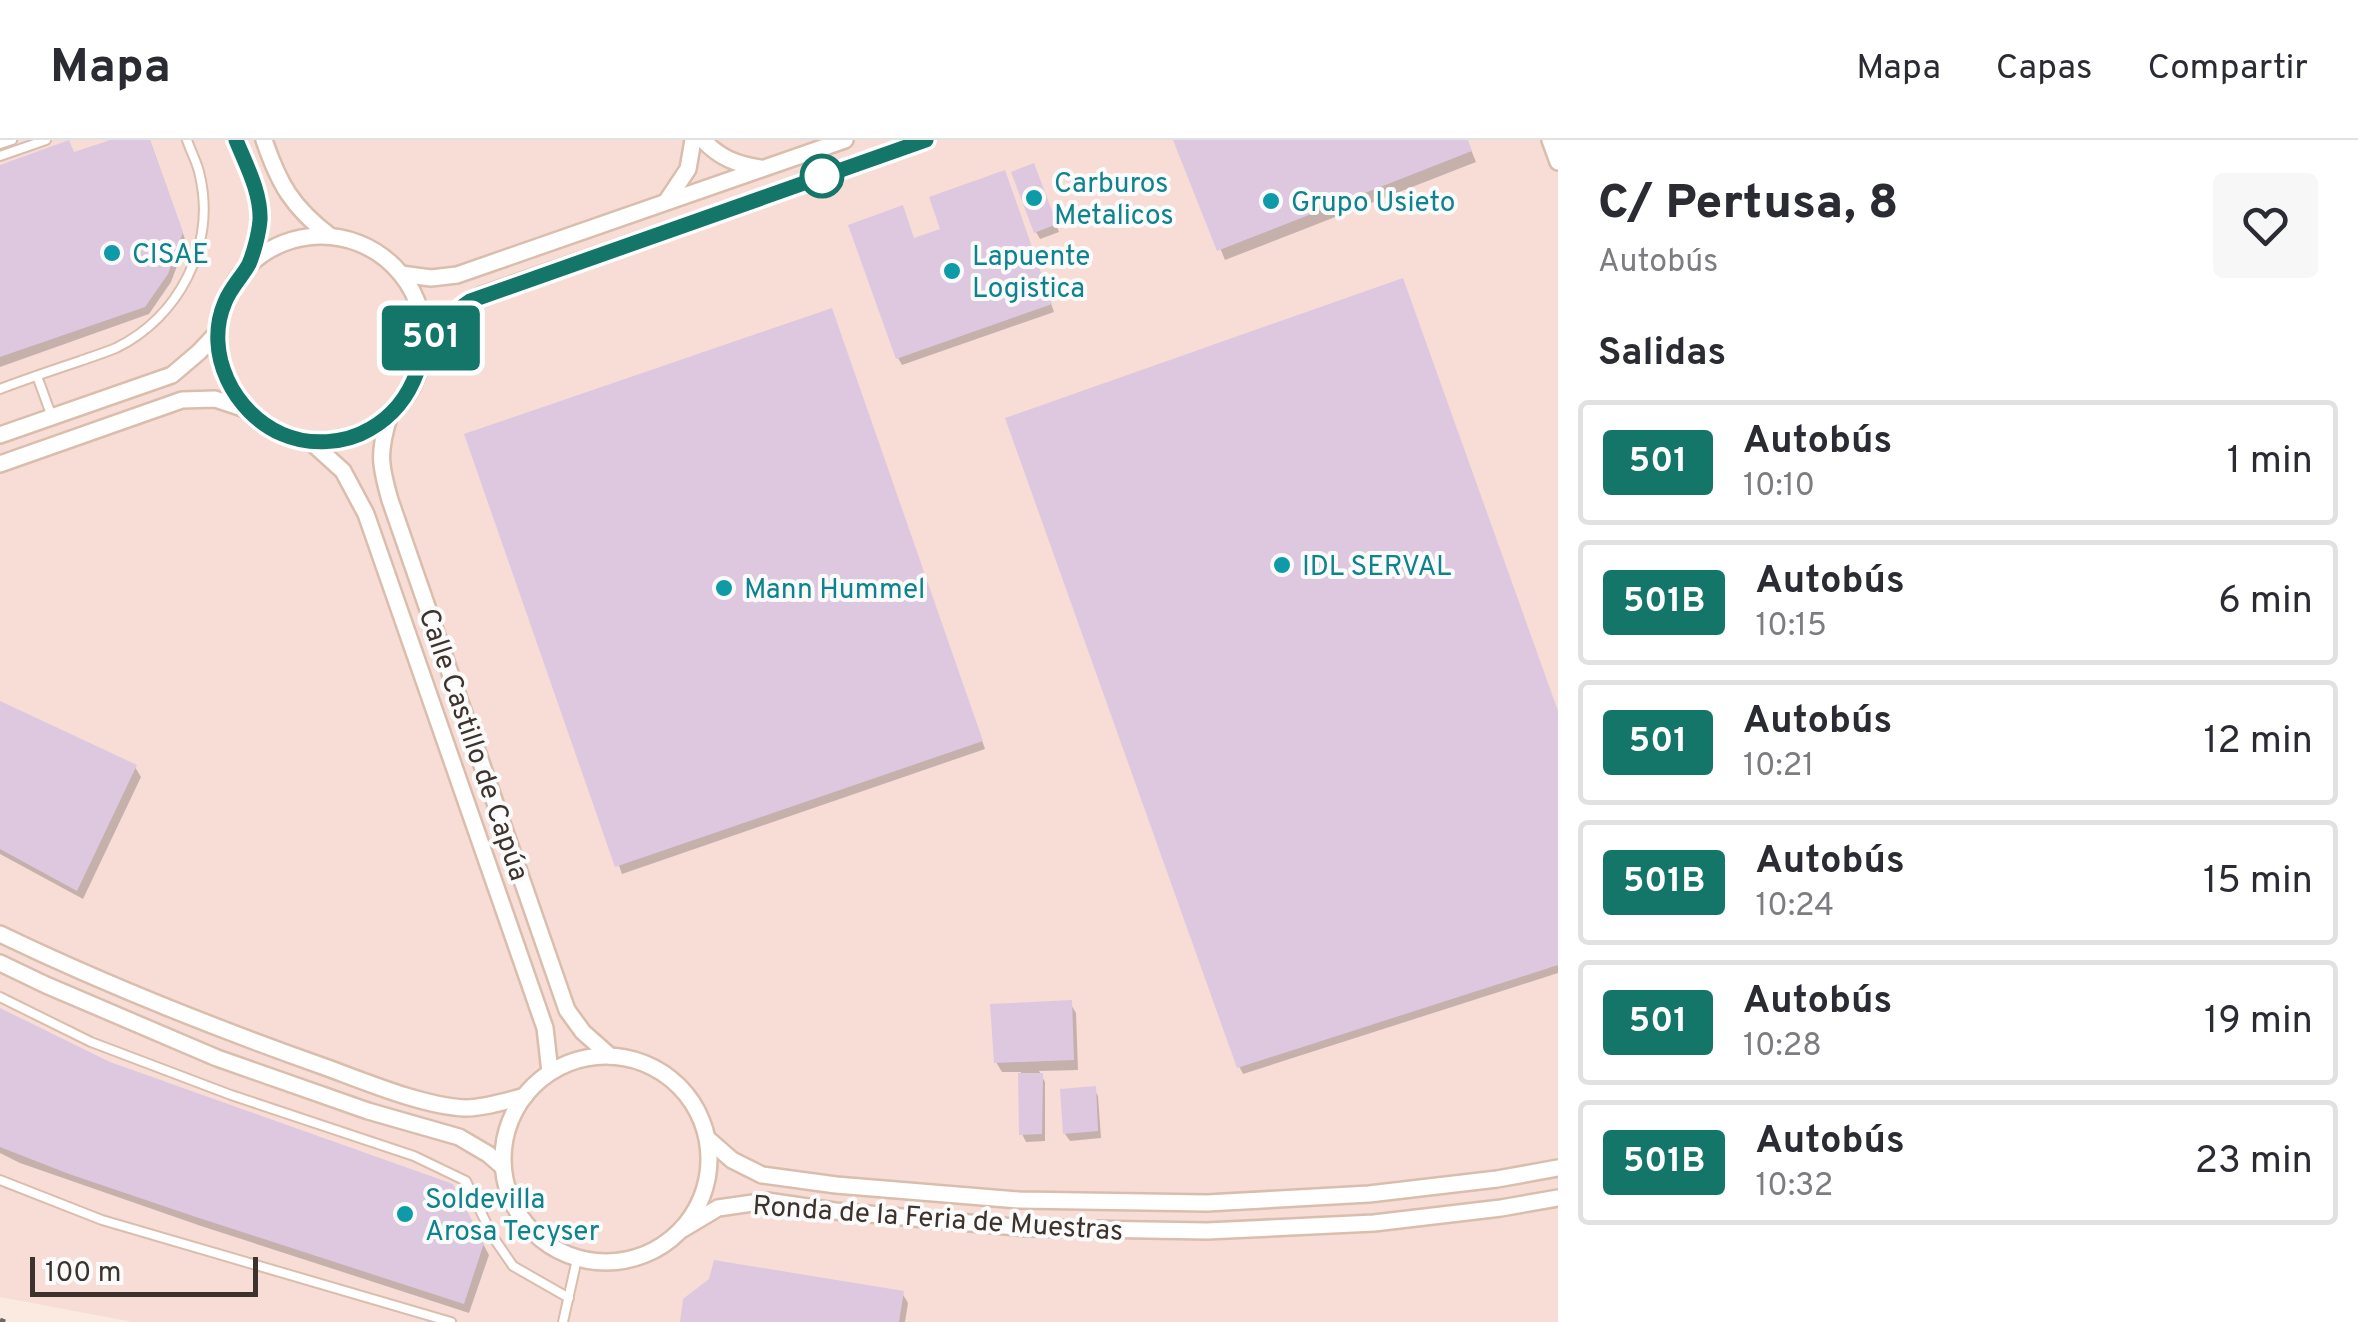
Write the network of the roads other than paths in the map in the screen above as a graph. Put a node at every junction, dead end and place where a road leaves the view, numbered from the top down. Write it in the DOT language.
graph roads {
  1 [pos="12,140"];
  2 [pos="46,140"];
  3 [pos="187,140"];
  4 [pos="236,140"];
  5 [pos="264,140"];
  6 [pos="693,140"];
  7 [pos="704,140"];
  8 [pos="786,140"];
  9 [pos="845,140"];
  10 [pos="926,140"];
  11 [pos="1550,140"];
  12 [pos="0,144"];
  13 [pos="0,156"];
  14 [pos="792,158"];
  15 [pos="1558,162"];
  16 [pos="764,168"];
  17 [pos="666,202"];
  18 [pos="330,236"];
  19 [pos="248,264"];
  20 [pos="401,274"];
  21 [pos="218,332"];
  22 [pos="424,346"];
  23 [pos="37,376"];
  24 [pos="0,389"];
  25 [pos="245,408"];
  26 [pos="52,417"];
  27 [pos="389,417"];
  28 [pos="0,436"];
  29 [pos="311,442"];
  30 [pos="0,464"];
  31 [pos="0,934"];
  32 [pos="0,963"];
  33 [pos="0,997"];
  34 [pos="610,1056"];
  35 [pos="550,1072"];
  36 [pos="525,1096"];
  37 [pos="708,1139"];
  38 [pos="503,1167"];
  39 [pos="1558,1168"];
  40 [pos="0,1180"];
  41 [pos="1558,1198"];
  42 [pos="683,1229"];
  43 [pos="577,1258"];
  44 [pos="568,1298"];
  45 [pos="452,1322"];
  46 [pos="563,1322"];
  1 -- 12 [label="lane"];
  2 -- 13 [label="lane"];
  3 -- 23 [label="lane"];
  4 -- 19 [label="street"];
  5 -- 18 [label="street"];
  6 -- 17 [label="street"];
  7 -- 16 [label="street"];
  8 -- 14 [label="street"];
  9 -- 14 [label="street"];
  10 -- 22 [label="street"];
  11 -- 15 [label="street"];
  14 -- 16 [label="street"];
  16 -- 17 [label="street"];
  17 -- 20 [label="street"];
  18 -- 19 [label="street"];
  18 -- 20 [label="street"];
  19 -- 21 [label="street"];
  20 -- 22 [label="street"];
  21 -- 25 [label="street"];
  21 -- 26 [label="street"];
  22 -- 27 [label="street"];
  23 -- 24 [label="lane"];
  23 -- 26 [label="lane"];
  25 -- 29 [label="street"];
  25 -- 30 [label="street"];
  26 -- 28 [label="street"];
  27 -- 29 [label="street"];
  27 -- 34 [label="street, Calle Castillo de Capúa"];
  29 -- 35 [label="street, Calle Castillo de Capúa"];
  31 -- 36 [label="street"];
  32 -- 38 [label="street"];
  33 -- 44 [label="lane"];
  34 -- 35 [label="street, Ronda de la Feria de Muestras"];
  34 -- 37 [label="street, Ronda de la Feria de Muestras"];
  35 -- 36 [label="street, Ronda de la Feria de Muestras"];
  36 -- 38 [label="street, Ronda de la Feria de Muestras"];
  37 -- 39 [label="street, Ronda de la Feria de Muestras"];
  37 -- 42 [label="street, Ronda de la Feria de Muestras"];
  38 -- 43 [label="street, Ronda de la Feria de Muestras"];
  40 -- 45 [label="lane"];
  41 -- 42 [label="street, Ronda de la Feria de Muestras"];
  42 -- 43 [label="street, Ronda de la Feria de Muestras"];
  43 -- 44 [label="lane"];
  44 -- 46 [label="lane"];
}
